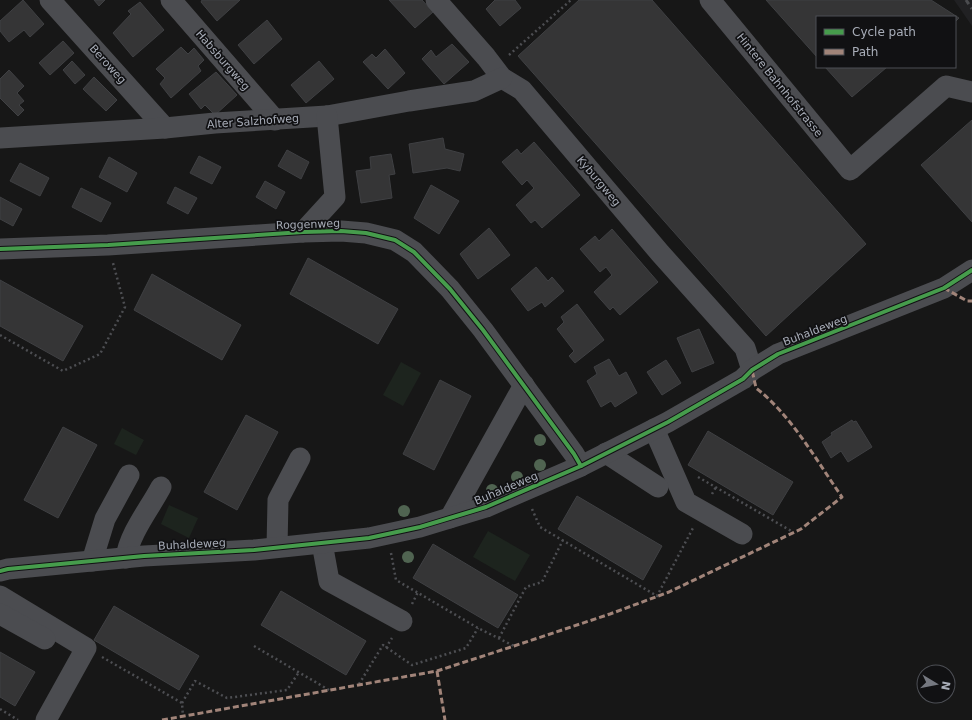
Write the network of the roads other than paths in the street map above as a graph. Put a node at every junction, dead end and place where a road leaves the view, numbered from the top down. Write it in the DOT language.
graph roads {
  1 [pos="50,0"];
  2 [pos="171,0"];
  3 [pos="436,0"];
  4 [pos="710,0"];
  5 [pos="502,78"];
  6 [pos="972,92"];
  7 [pos="327,116"];
  8 [pos="275,120"];
  9 [pos="165,128"];
  10 [pos="0,138"];
  11 [pos="303,232"];
  12 [pos="0,249"];
  13 [pos="972,270"];
  14 [pos="752,370"];
  15 [pos="524,385"];
  16 [pos="654,428"];
  17 [pos="606,453"];
  18 [pos="300,458"];
  19 [pos="581,466"];
  20 [pos="129,475"];
  21 [pos="658,487"];
  22 [pos="161,488"];
  23 [pos="450,518"];
  24 [pos="742,534"];
  25 [pos="322,542"];
  26 [pos="277,547"];
  27 [pos="126,558"];
  28 [pos="92,561"];
  29 [pos="0,571"];
  30 [pos="0,596"];
  31 [pos="0,614"];
  32 [pos="402,621"];
  33 [pos="50,642"];
  34 [pos="46,720"];
  1 -- 9 [label="street, Beroweg"];
  2 -- 8 [label="street, Habsburgweg"];
  3 -- 5 [label="street, Kyburgweg"];
  4 -- 6 [label="street, Hintere Bahnhofstrasse"];
  5 -- 7 [label="street, Alter Salzhofweg"];
  5 -- 14 [label="street, Kyburgweg"];
  7 -- 8 [label="street, Alter Salzhofweg"];
  7 -- 11 [label="street, Roggenweg"];
  8 -- 9 [label="street, Alter Salzhofweg"];
  9 -- 10 [label="street, Alter Salzhofweg"];
  11 -- 12 [label="street, Roggenweg"];
  11 -- 15 [label="street, Roggenweg"];
  13 -- 14 [label="street, Buhaldeweg"];
  14 -- 16 [label="street, Buhaldeweg"];
  15 -- 19 [label="street, Roggenweg"];
  15 -- 23 [label="street"];
  16 -- 17 [label="street, Buhaldeweg"];
  16 -- 24 [label="street"];
  17 -- 19 [label="street, Buhaldeweg"];
  17 -- 21 [label="street"];
  18 -- 26 [label="street"];
  19 -- 23 [label="street, Buhaldeweg"];
  20 -- 28 [label="street"];
  22 -- 27 [label="street"];
  23 -- 25 [label="street, Buhaldeweg"];
  25 -- 26 [label="street, Buhaldeweg"];
  25 -- 32 [label="street"];
  26 -- 27 [label="street, Buhaldeweg"];
  27 -- 28 [label="street, Buhaldeweg"];
  28 -- 29 [label="street, Buhaldeweg"];
  30 -- 34 [label="street"];
  31 -- 33 [label="street"];
}
